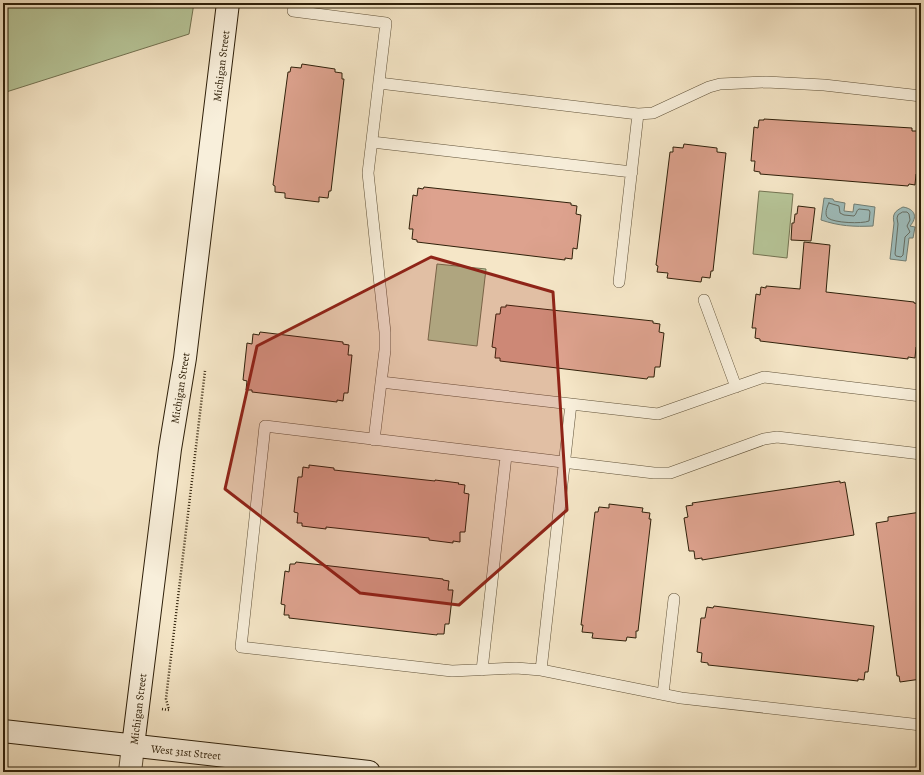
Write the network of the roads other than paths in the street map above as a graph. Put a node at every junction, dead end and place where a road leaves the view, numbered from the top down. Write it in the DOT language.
graph roads {
  1 [pos="228,3"];
  2 [pos="293,11"];
  3 [pos="379,83"];
  4 [pos="921,96"];
  5 [pos="638,114"];
  6 [pos="372,142"];
  7 [pos="632,172"];
  8 [pos="619,282"];
  9 [pos="704,300"];
  10 [pos="381,382"];
  11 [pos="736,387"];
  12 [pos="921,396"];
  13 [pos="571,404"];
  14 [pos="374,440"];
  15 [pos="921,454"];
  16 [pos="506,456"];
  17 [pos="565,462"];
  18 [pos="674,599"];
  19 [pos="482,670"];
  20 [pos="541,670"];
  21 [pos="663,694"];
  22 [pos="921,725"];
  23 [pos="3,731"];
  24 [pos="133,746"];
  25 [pos="130,772"];
  26 [pos="370,772"];
  1 -- 24 [label="street, Michigan Street"];
  2 -- 3 [label="lane"];
  3 -- 5 [label="lane"];
  3 -- 6 [label="lane"];
  4 -- 5 [label="lane"];
  5 -- 7 [label="lane"];
  6 -- 7 [label="lane"];
  6 -- 10 [label="lane"];
  7 -- 8 [label="lane"];
  9 -- 11 [label="lane"];
  10 -- 13 [label="lane"];
  10 -- 14 [label="lane"];
  11 -- 12 [label="lane"];
  11 -- 13 [label="lane"];
  13 -- 17 [label="lane"];
  14 -- 16 [label="lane"];
  14 -- 19 [label="lane"];
  15 -- 17 [label="lane"];
  16 -- 17 [label="lane"];
  16 -- 19 [label="lane"];
  17 -- 20 [label="lane"];
  18 -- 21 [label="lane"];
  19 -- 20 [label="lane"];
  20 -- 21 [label="lane"];
  21 -- 22 [label="lane"];
  23 -- 24 [label="street, West 31st Street"];
  24 -- 25 [label="street, Michigan Street"];
  24 -- 26 [label="street, West 31st Street"];
}
